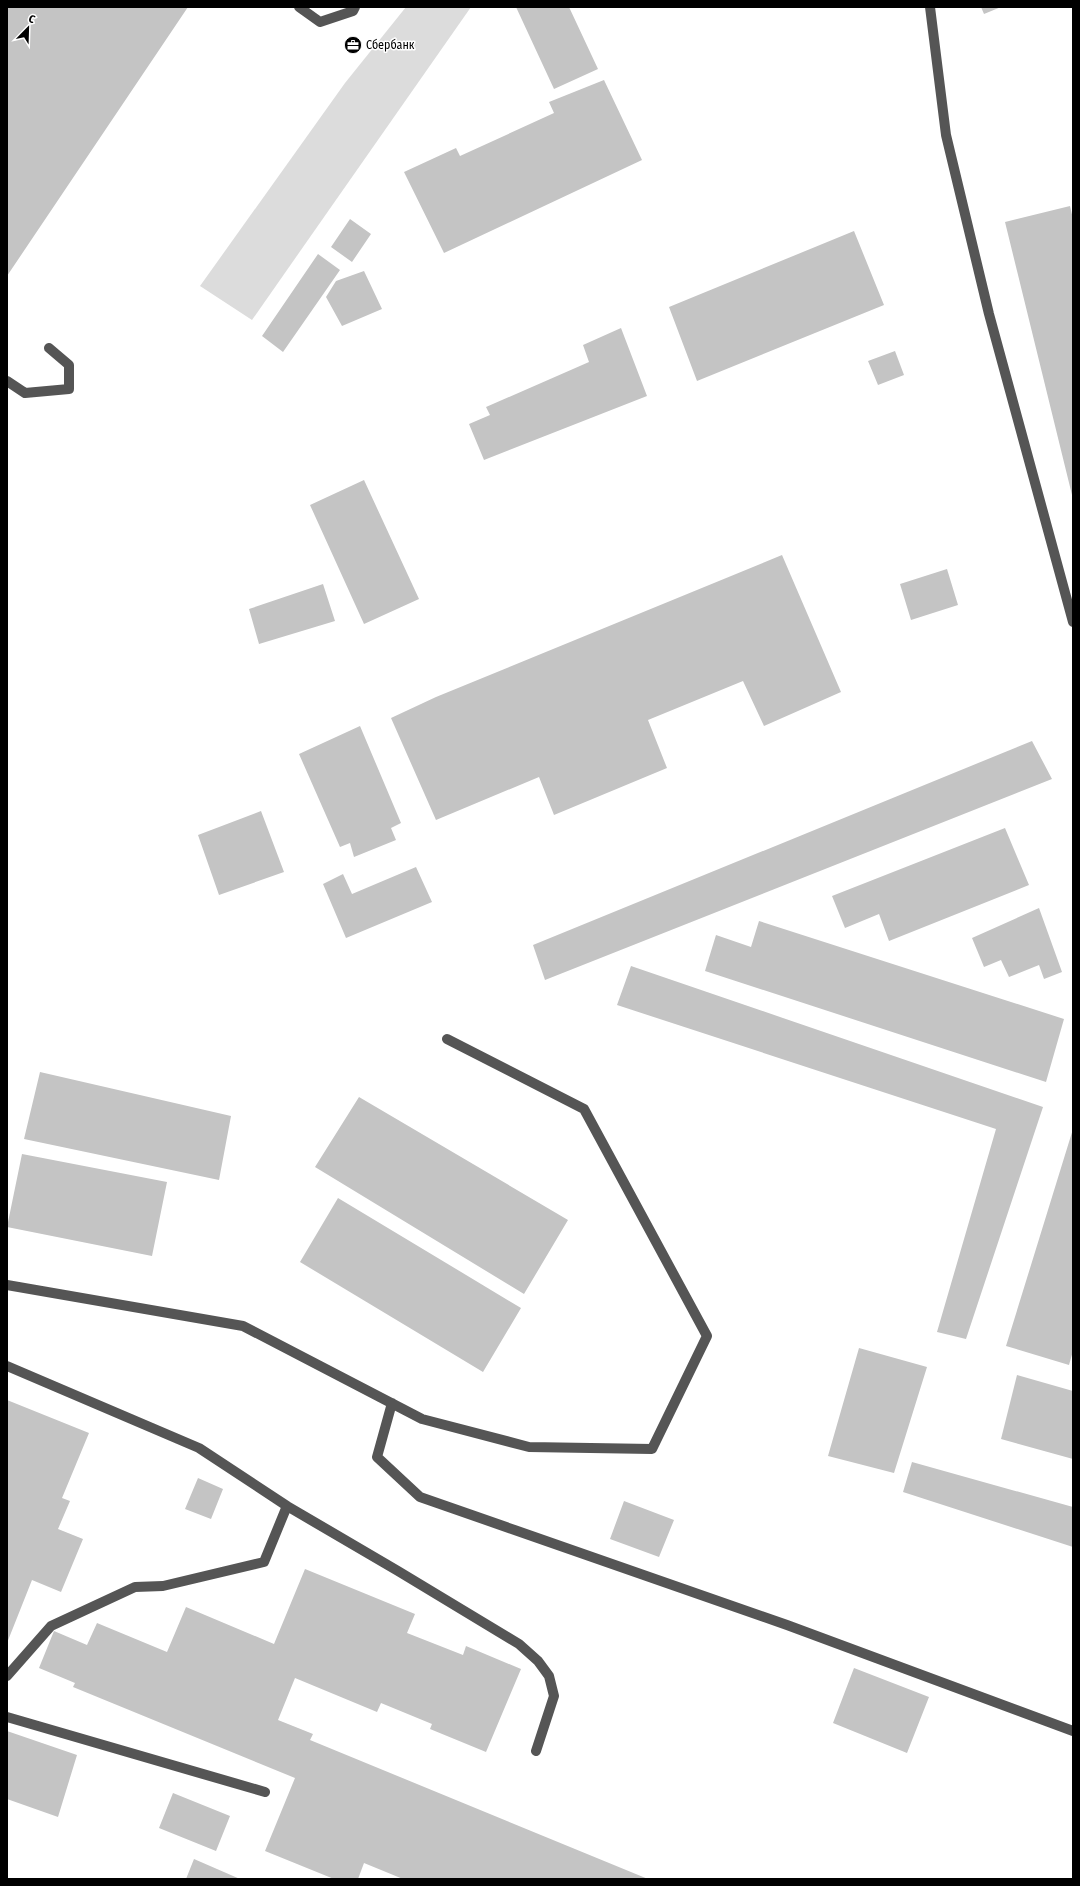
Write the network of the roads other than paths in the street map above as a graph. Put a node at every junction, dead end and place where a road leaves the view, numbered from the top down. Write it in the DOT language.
graph roads {
  1 [pos="298,7"];
  2 [pos="355,7"];
  3 [pos="930,7"];
  4 [pos="49,348"];
  5 [pos="7,381"];
  6 [pos="1073,622"];
  7 [pos="447,1039"];
  8 [pos="7,1285"];
  9 [pos="7,1366"];
  10 [pos="392,1403"];
  11 [pos="286,1506"];
  12 [pos="7,1676"];
  13 [pos="7,1717"];
  14 [pos="1073,1731"];
  15 [pos="536,1751"];
  16 [pos="265,1792"];
  1 -- 2 [label="lane"];
  3 -- 6 [label="lane"];
  4 -- 5 [label="lane"];
  7 -- 10 [label="lane"];
  8 -- 10 [label="lane"];
  9 -- 11 [label="lane"];
  10 -- 14 [label="lane"];
  11 -- 12 [label="lane"];
  11 -- 15 [label="lane"];
  13 -- 16 [label="lane"];
}
